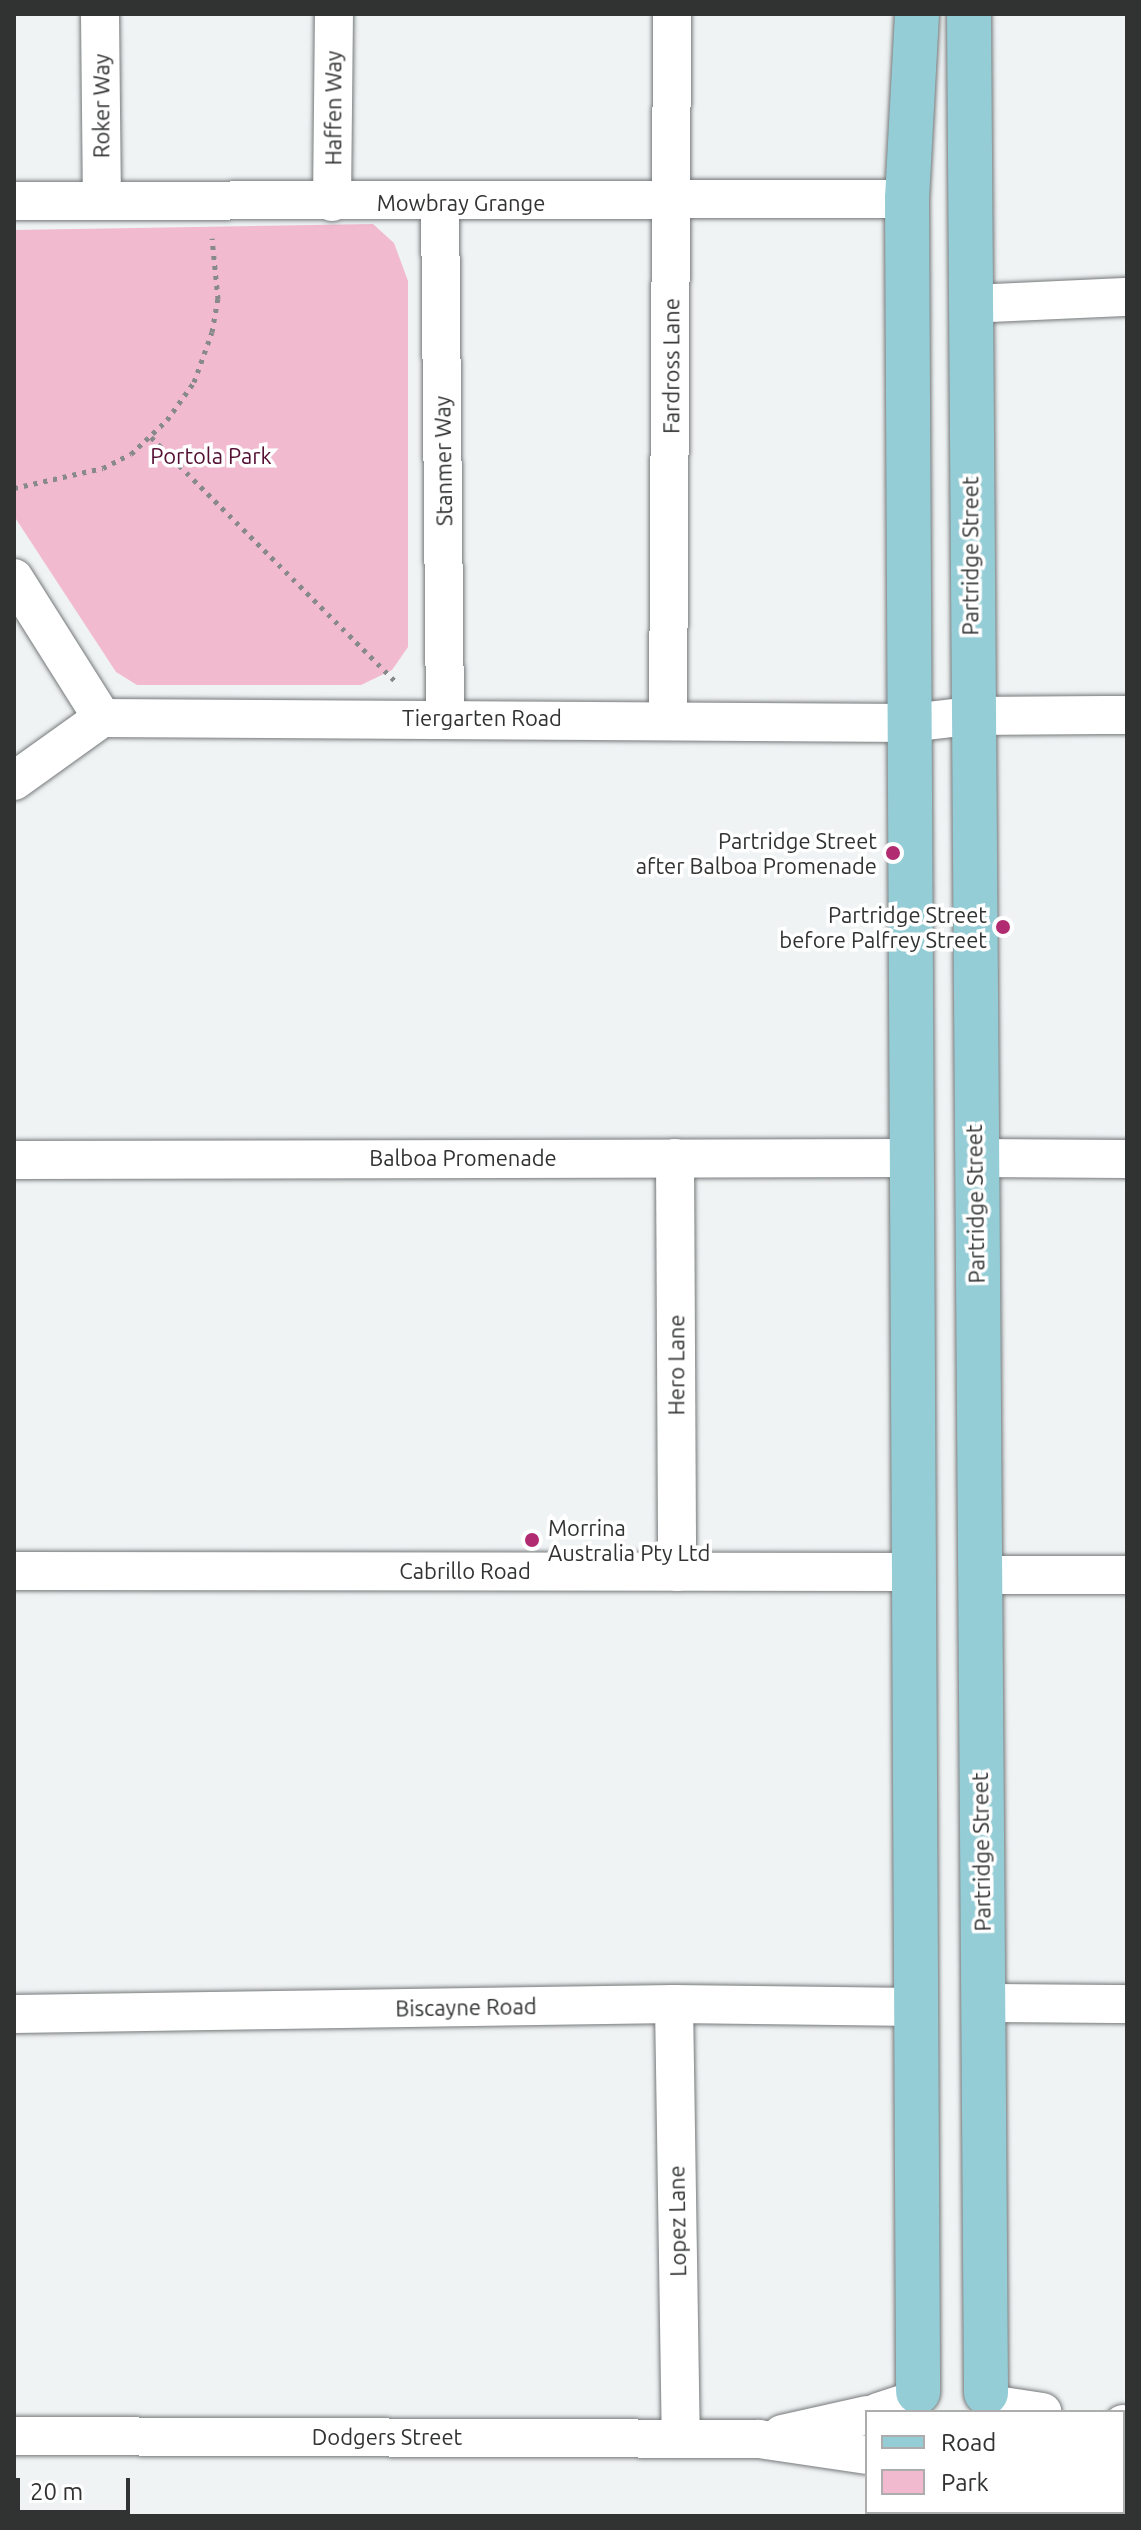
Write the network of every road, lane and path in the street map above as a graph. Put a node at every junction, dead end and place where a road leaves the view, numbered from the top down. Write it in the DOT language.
graph roads {
  1 [pos="100,14"];
  2 [pos="334,14"];
  3 [pos="672,14"];
  4 [pos="917,14"];
  5 [pos="969,14"];
  6 [pos="102,199"];
  7 [pos="907,199"];
  8 [pos="14,201"];
  9 [pos="332,202"];
  10 [pos="673,202"];
  11 [pos="440,204"];
  12 [pos="211,231"];
  13 [pos="1127,297"];
  14 [pos="970,304"];
  15 [pos="151,437"];
  16 [pos="14,488"];
  17 [pos="14,578"];
  18 [pos="401,674"];
  19 [pos="1127,715"];
  20 [pos="970,716"];
  21 [pos="102,718"];
  22 [pos="445,718"];
  23 [pos="668,719"];
  24 [pos="910,723"];
  25 [pos="14,781"];
  26 [pos="675,1158"];
  27 [pos="913,1158"];
  28 [pos="975,1158"];
  29 [pos="1127,1159"];
  30 [pos="14,1160"];
  31 [pos="14,1571"];
  32 [pos="677,1572"];
  33 [pos="916,1572"];
  34 [pos="978,1575"];
  35 [pos="1127,1575"];
  36 [pos="983,2003"];
  37 [pos="674,2004"];
  38 [pos="1127,2004"];
  39 [pos="917,2007"];
  40 [pos="14,2014"];
  41 [pos="994,2403"];
  42 [pos="902,2404"];
  43 [pos="1031,2410"];
  44 [pos="865,2415"];
  45 [pos="14,2436"];
  46 [pos="681,2439"];
  47 [pos="759,2439"];
  48 [pos="865,2455"];
  1 -- 6 [label="street, Roker Way"];
  2 -- 9 [label="street, Haffen Way"];
  3 -- 10 [label="street, Fardross Lane"];
  4 -- 7 [label="main road"];
  5 -- 14 [label="main road, Partridge Street"];
  6 -- 8 [label="street, Mowbray Grange"];
  6 -- 9 [label="street, Mowbray Grange"];
  7 -- 10 [label="street, Mowbray Grange"];
  7 -- 24 [label="main road"];
  9 -- 11 [label="street, Mowbray Grange"];
  10 -- 11 [label="street, Mowbray Grange"];
  10 -- 23 [label="street, Fardross Lane"];
  11 -- 22 [label="street, Stanmer Way"];
  12 -- 15 [label="path"];
  13 -- 14 [label="street"];
  14 -- 20 [label="main road, Partridge Street"];
  15 -- 16 [label="path"];
  15 -- 18 [label="path"];
  17 -- 21 [label="street"];
  19 -- 20 [label="street, Tiergarten Road"];
  20 -- 24 [label="street, Tiergarten Road"];
  20 -- 28 [label="main road, Partridge Street"];
  21 -- 22 [label="street, Tiergarten Road"];
  21 -- 25 [label="street"];
  22 -- 23 [label="street, Tiergarten Road"];
  23 -- 24 [label="street, Tiergarten Road"];
  24 -- 27 [label="main road"];
  26 -- 27 [label="street, Balboa Promenade"];
  26 -- 30 [label="street, Balboa Promenade"];
  26 -- 32 [label="street, Hero Lane"];
  27 -- 33 [label="main road"];
  28 -- 29 [label="street"];
  28 -- 34 [label="main road, Partridge Street"];
  31 -- 32 [label="street, Cabrillo Road"];
  32 -- 33 [label="street, Cabrillo Road"];
  33 -- 39 [label="main road"];
  34 -- 35 [label="street"];
  34 -- 36 [label="main road, Partridge Street"];
  36 -- 38 [label="street"];
  36 -- 41 [label="main road, Partridge Street"];
  37 -- 39 [label="street, Biscayne Road"];
  37 -- 40 [label="street, Biscayne Road"];
  37 -- 46 [label="street, Lopez Lane"];
  39 -- 42 [label="main road"];
  41 -- 42 [label="main road"];
  41 -- 43 [label="street"];
  44 -- 47 [label="street, Dodgers Street"];
  45 -- 46 [label="street, Dodgers Street"];
  46 -- 47 [label="street, Dodgers Street"];
  47 -- 48 [label="street, Dodgers Street"];
}
